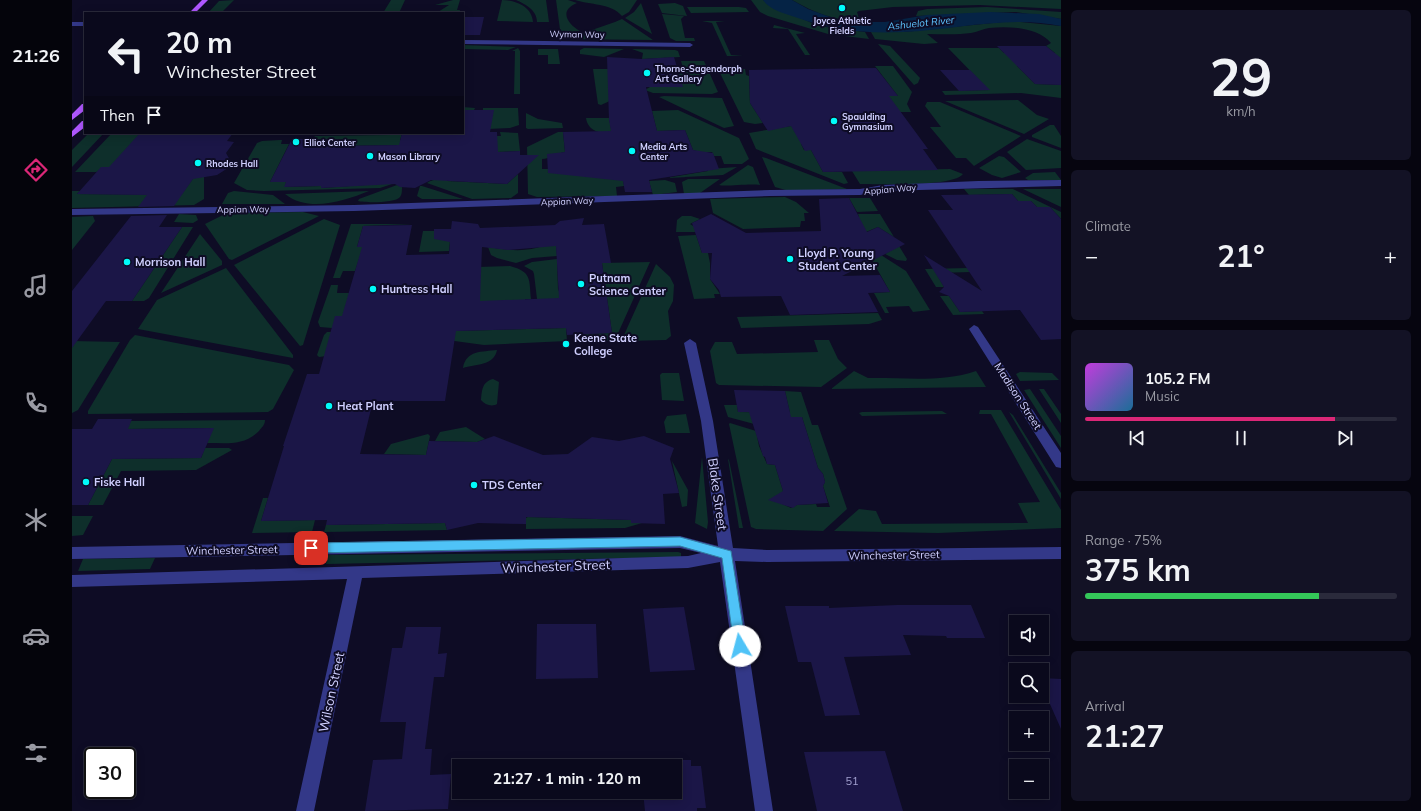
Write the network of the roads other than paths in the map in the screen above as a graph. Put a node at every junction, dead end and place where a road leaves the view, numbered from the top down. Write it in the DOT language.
graph roads {
  1 [pos="205,0"];
  2 [pos="193,12"];
  3 [pos="72,24"];
  4 [pos="84,24"];
  5 [pos="464,42"];
  6 [pos="690,45"];
  7 [pos="84,107"];
  8 [pos="72,118"];
  9 [pos="84,124"];
  10 [pos="72,135"];
  11 [pos="1061,183"];
  12 [pos="72,212"];
  13 [pos="974,329"];
  14 [pos="690,343"];
  15 [pos="1061,463"];
  16 [pos="72,553"];
  17 [pos="1061,553"];
  18 [pos="727,554"];
  19 [pos="356,572"];
  20 [pos="72,581"];
  21 [pos="305,811"];
  22 [pos="764,811"];
  1 -- 2 [label="main road"];
  3 -- 4 [label="street"];
  5 -- 6 [label="street, Wyman Way"];
  7 -- 8 [label="main road"];
  9 -- 10 [label="main road"];
  11 -- 12 [label="street, Appian Way"];
  13 -- 15 [label="street, Madison Street"];
  14 -- 18 [label="street, Blake Street"];
  16 -- 18 [label="street, Winchester Street"];
  17 -- 18 [label="street, Winchester Street"];
  18 -- 19 [label="street, Winchester Street"];
  18 -- 22 [label="street, Blake Street"];
  19 -- 20 [label="street, Winchester Street"];
  19 -- 21 [label="street, Wilson Street"];
}
